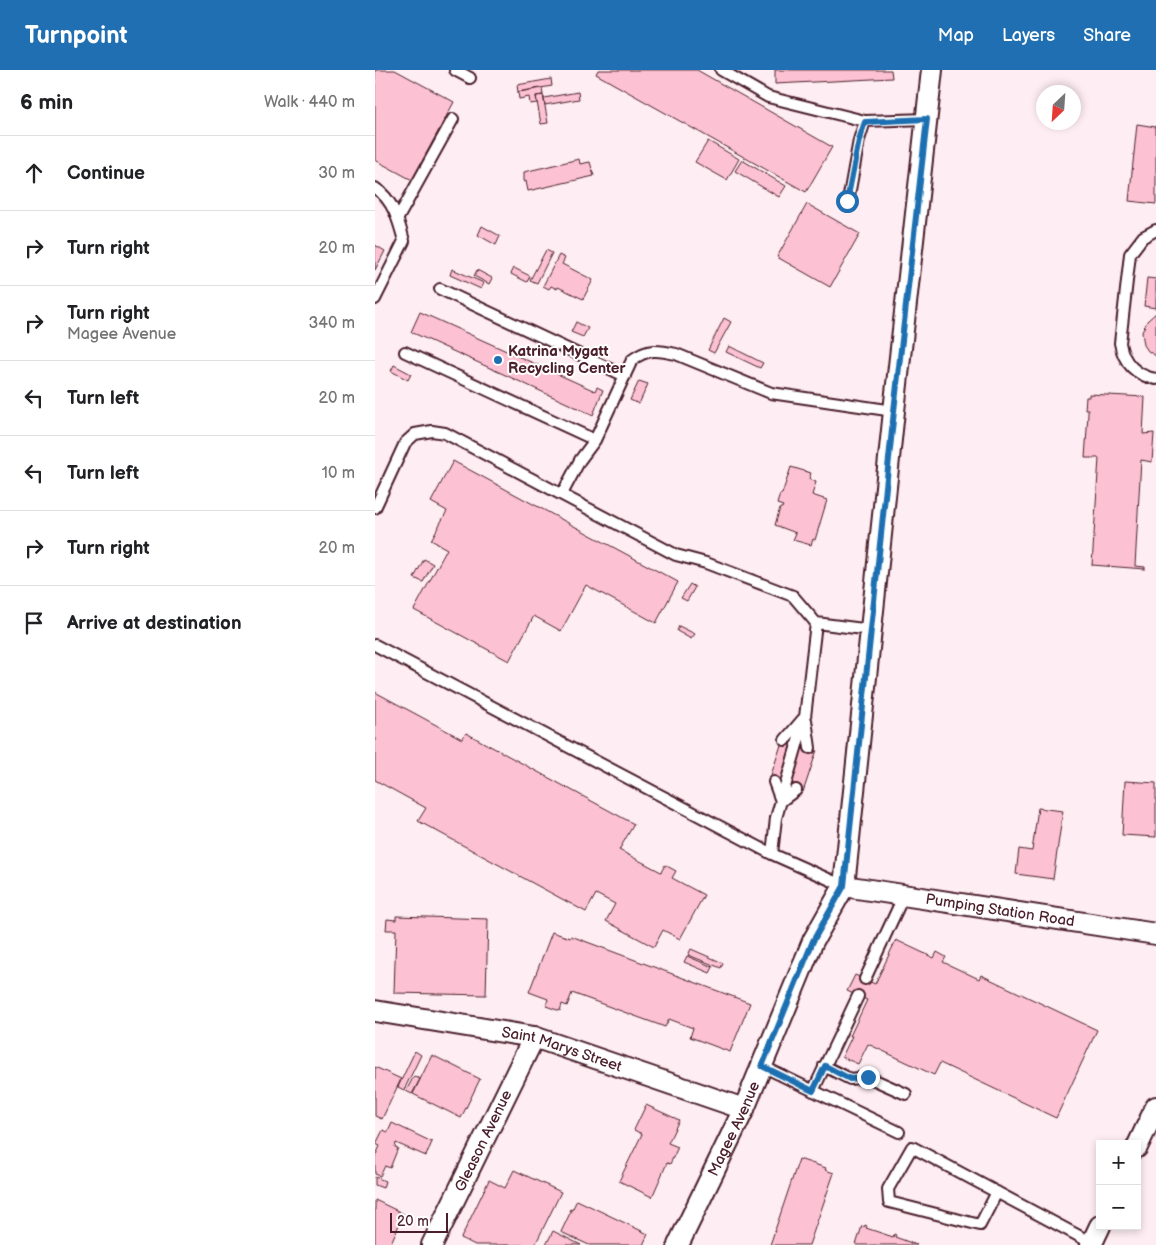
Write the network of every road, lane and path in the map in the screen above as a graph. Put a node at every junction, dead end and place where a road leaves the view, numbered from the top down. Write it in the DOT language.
graph roads {
  1 [pos="455,70"];
  2 [pos="721,70"];
  3 [pos="932,70"];
  4 [pos="470,78"];
  5 [pos="453,119"];
  6 [pos="927,119"];
  7 [pos="865,122"];
  8 [pos="375,188"];
  9 [pos="847,201"];
  10 [pos="398,218"];
  11 [pos="1156,230"];
  12 [pos="440,289"];
  13 [pos="375,299"];
  14 [pos="405,352"];
  15 [pos="625,376"];
  16 [pos="1156,379"];
  17 [pos="894,411"];
  18 [pos="595,440"];
  19 [pos="562,494"];
  20 [pos="375,508"];
  21 [pos="816,623"];
  22 [pos="871,630"];
  23 [pos="375,645"];
  24 [pos="805,717"];
  25 [pos="785,740"];
  26 [pos="810,748"];
  27 [pos="774,782"];
  28 [pos="796,790"];
  29 [pos="781,801"];
  30 [pos="772,854"];
  31 [pos="844,886"];
  32 [pos="904,896"];
  33 [pos="1156,934"];
  34 [pos="865,979"];
  35 [pos="858,996"];
  36 [pos="375,1011"];
  37 [pos="534,1037"];
  38 [pos="762,1066"];
  39 [pos="825,1066"];
  40 [pos="813,1091"];
  41 [pos="906,1094"];
  42 [pos="1156,1107"];
  43 [pos="744,1109"];
  44 [pos="899,1132"];
  45 [pos="1140,1140"];
  46 [pos="997,1192"];
  47 [pos="1094,1238"];
  48 [pos="432,1245"];
  49 [pos="678,1245"];
  1 -- 4 [label="lane"];
  2 -- 7 [label="lane"];
  3 -- 6 [label="street, Magee Avenue"];
  5 -- 10 [label="lane"];
  6 -- 7 [label="lane"];
  6 -- 17 [label="street, Magee Avenue"];
  7 -- 9 [label="lane"];
  8 -- 10 [label="lane"];
  10 -- 13 [label="lane"];
  11 -- 16 [label="lane"];
  12 -- 15 [label="lane"];
  14 -- 18 [label="lane"];
  15 -- 17 [label="lane"];
  15 -- 18 [label="lane"];
  17 -- 22 [label="street, Magee Avenue"];
  18 -- 19 [label="lane"];
  19 -- 20 [label="lane"];
  19 -- 21 [label="lane"];
  21 -- 22 [label="lane"];
  21 -- 24 [label="lane"];
  22 -- 31 [label="street, Magee Avenue"];
  23 -- 30 [label="lane"];
  24 -- 25 [label="lane"];
  24 -- 26 [label="lane"];
  24 -- 29 [label="lane"];
  27 -- 29 [label="lane"];
  28 -- 29 [label="lane"];
  29 -- 30 [label="lane"];
  30 -- 31 [label="lane"];
  31 -- 32 [label="street, Pumping Station Road"];
  31 -- 38 [label="street, Magee Avenue"];
  32 -- 33 [label="street, Pumping Station Road"];
  32 -- 34 [label="lane"];
  35 -- 39 [label="lane"];
  36 -- 37 [label="street, Saint Marys Street"];
  37 -- 43 [label="street, Saint Marys Street"];
  37 -- 48 [label="street, Gleason Avenue"];
  38 -- 40 [label="lane"];
  38 -- 43 [label="street, Magee Avenue"];
  39 -- 40 [label="lane"];
  39 -- 41 [label="lane"];
  40 -- 44 [label="lane"];
  42 -- 45 [label="street"];
  43 -- 49 [label="street, Magee Avenue"];
  46 -- 46 [label="lane"];
  46 -- 47 [label="lane"];
}
